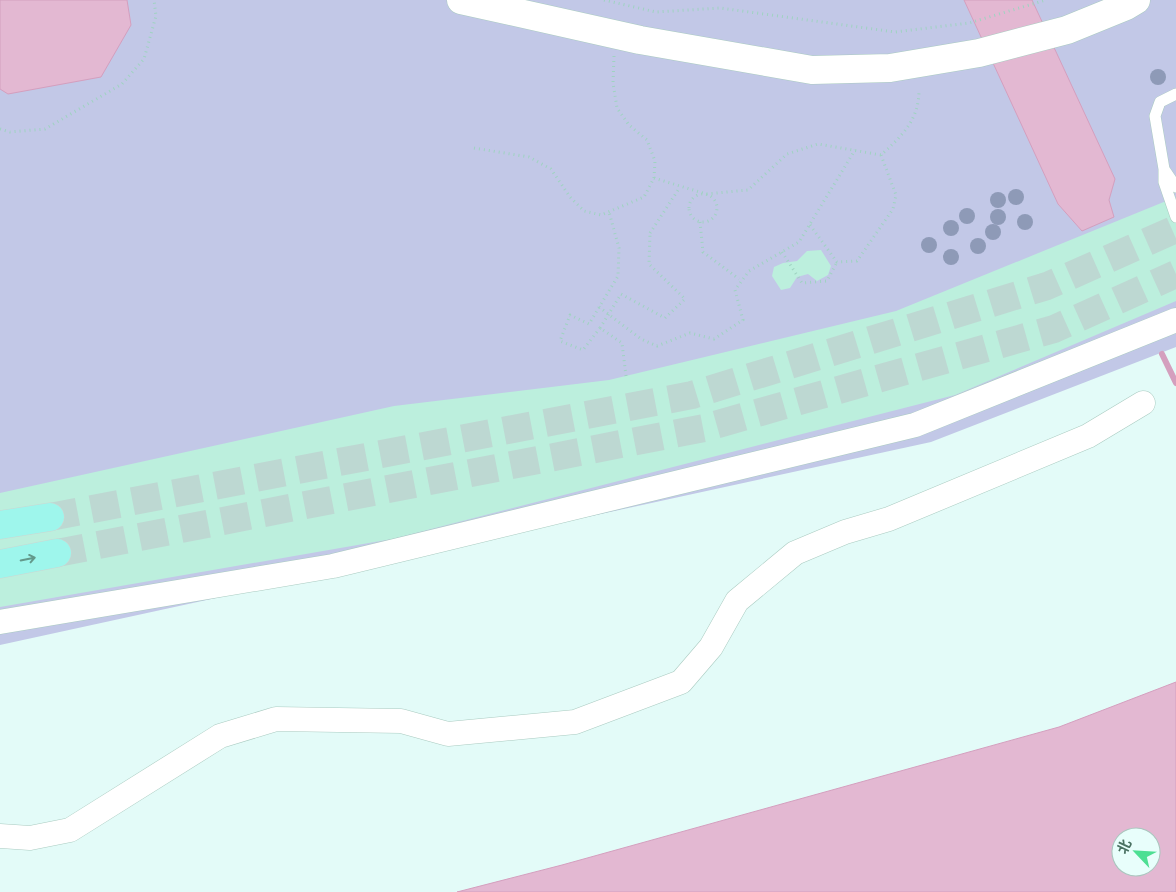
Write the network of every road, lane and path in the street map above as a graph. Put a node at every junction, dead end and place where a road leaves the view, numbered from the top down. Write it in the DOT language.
graph roads {
  1 [pos="154,0"];
  2 [pos="461,0"];
  3 [pos="604,0"];
  4 [pos="1046,0"];
  5 [pos="1136,0"];
  6 [pos="614,56"];
  7 [pos="919,90"];
  8 [pos="1176,94"];
  9 [pos="0,129"];
  10 [pos="474,148"];
  11 [pos="855,150"];
  12 [pos="881,155"];
  13 [pos="1164,169"];
  14 [pos="654,178"];
  15 [pos="1176,186"];
  16 [pos="680,187"];
  17 [pos="706,194"];
  18 [pos="609,212"];
  19 [pos="1176,217"];
  20 [pos="700,222"];
  21 [pos="810,225"];
  22 [pos="782,252"];
  23 [pos="836,262"];
  24 [pos="739,279"];
  25 [pos="599,307"];
  26 [pos="1176,320"];
  27 [pos="600,328"];
  28 [pos="626,376"];
  29 [pos="1142,403"];
  30 [pos="50,517"];
  31 [pos="0,525"];
  32 [pos="57,553"];
  33 [pos="0,564"];
  34 [pos="0,622"];
  35 [pos="0,836"];
  1 -- 9 [label="path"];
  2 -- 5 [label="street"];
  3 -- 4 [label="path"];
  6 -- 14 [label="path"];
  7 -- 12 [label="path"];
  8 -- 13 [label="lane"];
  10 -- 18 [label="path"];
  11 -- 12 [label="path"];
  11 -- 17 [label="path"];
  11 -- 21 [label="path"];
  12 -- 23 [label="path"];
  13 -- 15 [label="lane"];
  13 -- 19 [label="lane"];
  14 -- 16 [label="path"];
  14 -- 18 [label="path"];
  16 -- 17 [label="path"];
  16 -- 27 [label="path, bridge"];
  17 -- 20 [label="path"];
  17 -- 20 [label="path"];
  18 -- 25 [label="path"];
  20 -- 24 [label="path"];
  21 -- 22 [label="path"];
  21 -- 23 [label="path"];
  22 -- 23 [label="path"];
  22 -- 25 [label="path"];
  25 -- 27 [label="path"];
  26 -- 34 [label="street"];
  27 -- 28 [label="path, bridge"];
  29 -- 35 [label="street"];
  30 -- 31 [label="main road"];
  33 -- 32 [label="main road, one-way"];
}
